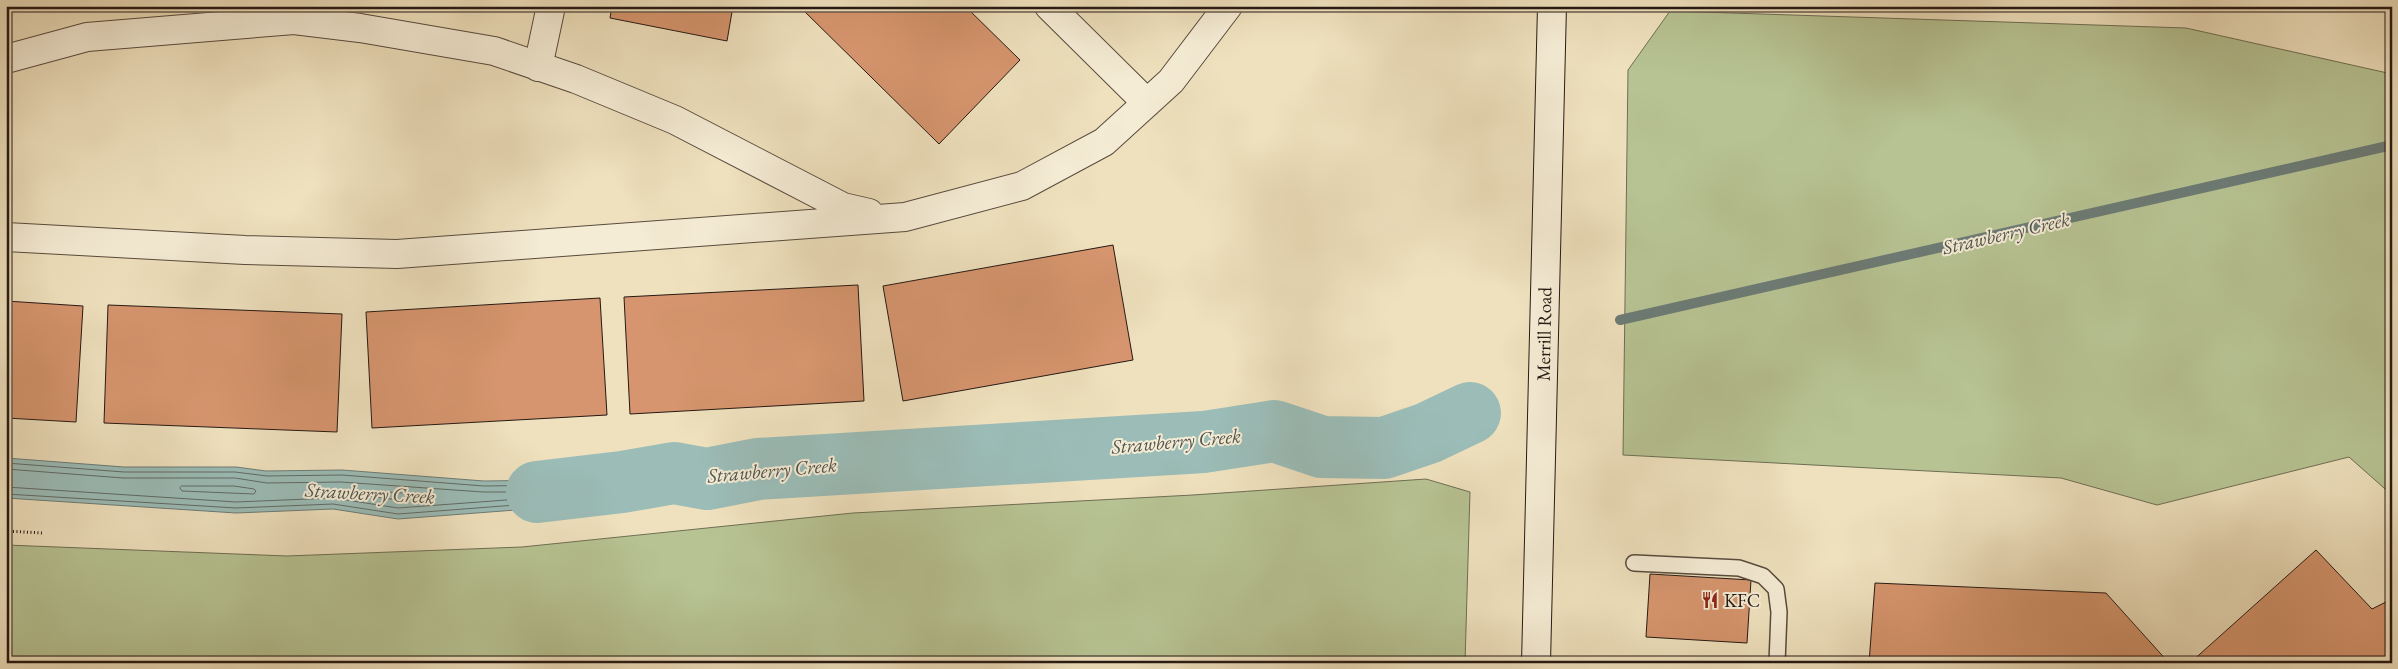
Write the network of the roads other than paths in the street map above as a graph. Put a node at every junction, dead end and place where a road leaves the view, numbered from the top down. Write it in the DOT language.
graph roads {
  1 [pos="551,6"];
  2 [pos="1049,6"];
  3 [pos="1228,6"];
  4 [pos="1552,6"];
  5 [pos="6,59"];
  6 [pos="538,66"];
  7 [pos="1147,103"];
  8 [pos="888,218"];
  9 [pos="6,237"];
  10 [pos="1634,563"];
  11 [pos="1536,663"];
  12 [pos="1777,663"];
  1 -- 6 [label="street"];
  2 -- 7 [label="street"];
  3 -- 7 [label="street"];
  4 -- 11 [label="street, Merrill Road"];
  5 -- 6 [label="street"];
  6 -- 8 [label="street"];
  7 -- 8 [label="street"];
  8 -- 9 [label="street"];
  10 -- 12 [label="lane"];
}
